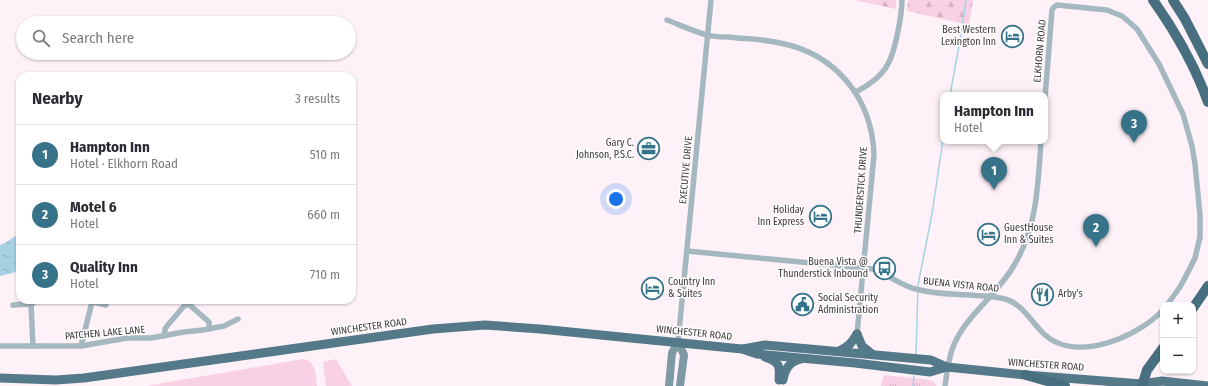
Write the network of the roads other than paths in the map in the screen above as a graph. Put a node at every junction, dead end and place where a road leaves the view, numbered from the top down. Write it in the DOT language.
graph roads {
  1 [pos="711,0"];
  2 [pos="902,0"];
  3 [pos="1153,0"];
  4 [pos="1173,0"];
  5 [pos="1185,19"];
  6 [pos="667,20"];
  7 [pos="708,35"];
  8 [pos="1208,51"];
  9 [pos="1208,64"];
  10 [pos="856,92"];
  11 [pos="1045,92"];
  12 [pos="1207,98"];
  13 [pos="1208,111"];
  14 [pos="1042,144"];
  15 [pos="687,251"];
  16 [pos="863,268"];
  17 [pos="1208,286"];
  18 [pos="990,297"];
  19 [pos="1169,302"];
  20 [pos="31,304"];
  21 [pos="88,304"];
  22 [pos="102,304"];
  23 [pos="1196,304"];
  24 [pos="13,305"];
  25 [pos="106,305"];
  26 [pos="1160,313"];
  27 [pos="238,319"];
  28 [pos="208,329"];
  29 [pos="857,334"];
  30 [pos="164,336"];
  31 [pos="678,342"];
  32 [pos="0,346"];
  33 [pos="33,346"];
  34 [pos="81,346"];
  35 [pos="742,349"];
  36 [pos="837,352"];
  37 [pos="1160,352"];
  38 [pos="757,354"];
  39 [pos="874,355"];
  40 [pos="804,359"];
  41 [pos="948,367"];
  42 [pos="1026,375"];
  43 [pos="0,378"];
  44 [pos="781,383"];
  45 [pos="1144,385"];
  46 [pos="668,386"];
  47 [pos="680,386"];
  48 [pos="945,386"];
  49 [pos="1065,386"];
  50 [pos="1208,386"];
  1 -- 7 [label="street, EXECUTIVE DRIVE"];
  2 -- 10 [label="street"];
  3 -- 12 [label="highway"];
  4 -- 5 [label="highway"];
  5 -- 8 [label="highway"];
  5 -- 9 [label="highway"];
  6 -- 7 [label="street, THUNDERSTICK DRIVE"];
  7 -- 10 [label="street, THUNDERSTICK DRIVE"];
  7 -- 15 [label="street, EXECUTIVE DRIVE"];
  10 -- 16 [label="street, THUNDERSTICK DRIVE"];
  11 -- 19 [label="street, ELKHORN ROAD"];
  12 -- 13 [label="highway"];
  14 -- 18 [label="street"];
  15 -- 16 [label="street, BUENA VISTA ROAD"];
  15 -- 31 [label="street, EXECUTIVE DRIVE"];
  16 -- 18 [label="street, BUENA VISTA ROAD"];
  16 -- 29 [label="street, THUNDERSTICK DRIVE"];
  17 -- 23 [label="highway"];
  18 -- 26 [label="street, BUENA VISTA ROAD"];
  18 -- 41 [label="street"];
  20 -- 24 [label="street"];
  20 -- 33 [label="street"];
  21 -- 34 [label="street"];
  22 -- 25 [label="street"];
  27 -- 28 [label="street, PATCHEN LAKE LANE"];
  28 -- 30 [label="street, PATCHEN LAKE LANE"];
  28 -- 30 [label="street"];
  29 -- 36 [label="highway"];
  29 -- 39 [label="highway"];
  30 -- 34 [label="street, PATCHEN LAKE LANE"];
  31 -- 35 [label="highway, WINCHESTER ROAD"];
  31 -- 43 [label="highway, WINCHESTER ROAD"];
  31 -- 46 [label="main road"];
  31 -- 47 [label="main road"];
  32 -- 33 [label="street, PATCHEN LAKE LANE"];
  33 -- 34 [label="street, PATCHEN LAKE LANE"];
  35 -- 36 [label="highway, WINCHESTER ROAD"];
  35 -- 38 [label="highway, WINCHESTER ROAD"];
  36 -- 39 [label="highway, WINCHESTER ROAD"];
  37 -- 45 [label="highway"];
  38 -- 40 [label="highway, WINCHESTER ROAD"];
  38 -- 44 [label="highway"];
  39 -- 41 [label="highway, WINCHESTER ROAD"];
  40 -- 41 [label="highway, WINCHESTER ROAD"];
  40 -- 44 [label="highway"];
  41 -- 42 [label="highway, WINCHESTER ROAD"];
  41 -- 48 [label="street"];
  42 -- 45 [label="highway, WINCHESTER ROAD"];
  42 -- 49 [label="highway"];
  45 -- 50 [label="highway, WINCHESTER ROAD"];
}
